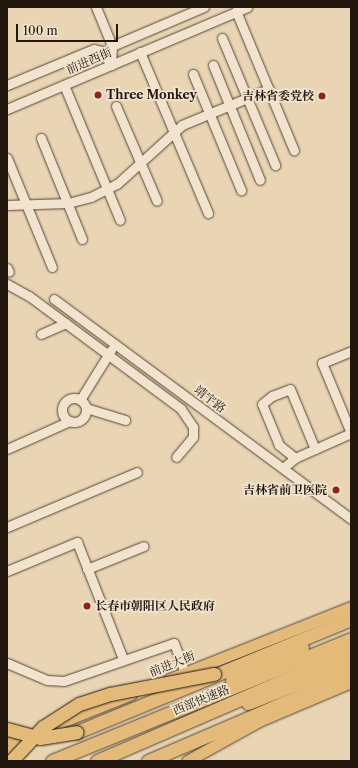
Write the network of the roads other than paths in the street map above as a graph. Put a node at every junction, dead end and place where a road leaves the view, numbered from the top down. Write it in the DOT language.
graph roads {
  1 [pos="96,7"];
  2 [pos="204,7"];
  3 [pos="247,7"];
  4 [pos="236,11"];
  5 [pos="222,38"];
  6 [pos="112,46"];
  7 [pos="140,52"];
  8 [pos="111,65"];
  9 [pos="213,65"];
  10 [pos="193,74"];
  11 [pos="64,84"];
  12 [pos="7,85"];
  13 [pos="269,89"];
  14 [pos="247,97"];
  15 [pos="229,104"];
  16 [pos="116,106"];
  17 [pos="7,109"];
  18 [pos="208,112"];
  19 [pos="174,132"];
  20 [pos="41,138"];
  21 [pos="294,150"];
  22 [pos="7,158"];
  23 [pos="141,163"];
  24 [pos="275,165"];
  25 [pos="260,180"];
  26 [pos="107,189"];
  27 [pos="241,190"];
  28 [pos="157,201"];
  29 [pos="68,203"];
  30 [pos="7,205"];
  31 [pos="26,205"];
  32 [pos="208,213"];
  33 [pos="120,220"];
  34 [pos="82,239"];
  35 [pos="52,267"];
  36 [pos="7,284"];
  37 [pos="54,299"];
  38 [pos="66,323"];
  39 [pos="41,334"];
  40 [pos="116,344"];
  41 [pos="351,350"];
  42 [pos="108,355"];
  43 [pos="80,400"];
  44 [pos="86,408"];
  45 [pos="125,420"];
  46 [pos="70,421"];
  47 [pos="351,433"];
  48 [pos="7,449"];
  49 [pos="315,449"];
  50 [pos="176,457"];
  51 [pos="295,458"];
  52 [pos="283,468"];
  53 [pos="137,472"];
  54 [pos="351,519"];
  55 [pos="7,527"];
  56 [pos="144,546"];
  57 [pos="87,568"];
  58 [pos="7,571"];
  59 [pos="351,607"];
  60 [pos="351,619"];
  61 [pos="351,627"];
  62 [pos="351,639"];
  63 [pos="351,651"];
  64 [pos="327,655"];
  65 [pos="123,659"];
  66 [pos="351,662"];
  67 [pos="7,663"];
  68 [pos="185,673"];
  69 [pos="214,674"];
  70 [pos="351,674"];
  71 [pos="351,682"];
  72 [pos="221,692"];
  73 [pos="227,705"];
  74 [pos="7,729"];
  75 [pos="38,732"];
  76 [pos="7,740"];
  77 [pos="169,752"];
  78 [pos="7,753"];
  79 [pos="11,761"];
  80 [pos="52,761"];
  81 [pos="97,761"];
  82 [pos="148,761"];
  83 [pos="158,761"];
  84 [pos="187,761"];
  1 -- 6 [label="street"];
  2 -- 6 [label="street"];
  3 -- 4 [label="street, 前进西街"];
  4 -- 7 [label="street, 前进西街"];
  4 -- 13 [label="street"];
  5 -- 14 [label="street"];
  6 -- 8 [label="street"];
  7 -- 8 [label="street, 前进西街"];
  7 -- 19 [label="street"];
  8 -- 11 [label="street, 前进西街"];
  8 -- 12 [label="street"];
  9 -- 15 [label="street"];
  10 -- 18 [label="street"];
  11 -- 17 [label="street, 前进西街"];
  11 -- 26 [label="street"];
  13 -- 14 [label="street"];
  13 -- 21 [label="street"];
  14 -- 15 [label="street"];
  14 -- 24 [label="street"];
  15 -- 18 [label="street"];
  15 -- 25 [label="street"];
  16 -- 23 [label="street"];
  18 -- 19 [label="street"];
  18 -- 27 [label="street"];
  19 -- 23 [label="street"];
  19 -- 32 [label="street"];
  20 -- 29 [label="street"];
  22 -- 31 [label="street"];
  23 -- 26 [label="street"];
  23 -- 28 [label="street"];
  26 -- 29 [label="street"];
  26 -- 33 [label="street"];
  29 -- 31 [label="street"];
  29 -- 34 [label="street"];
  30 -- 31 [label="street"];
  31 -- 35 [label="street"];
  36 -- 38 [label="street"];
  37 -- 40 [label="street, 靖宇路"];
  38 -- 39 [label="street"];
  38 -- 42 [label="street"];
  40 -- 42 [label="street"];
  40 -- 52 [label="street, 靖宇路"];
  41 -- 47 [label="street"];
  42 -- 43 [label="street"];
  42 -- 50 [label="street"];
  43 -- 44 [label="street"];
  43 -- 46 [label="street"];
  44 -- 45 [label="street"];
  44 -- 46 [label="street"];
  46 -- 48 [label="street"];
  47 -- 49 [label="street"];
  49 -- 51 [label="street"];
  49 -- 51 [label="street"];
  51 -- 52 [label="street"];
  52 -- 54 [label="street, 靖宇路"];
  53 -- 55 [label="street"];
  56 -- 57 [label="street"];
  57 -- 58 [label="street"];
  57 -- 65 [label="street"];
  59 -- 68 [label="main road, 前进大街"];
  60 -- 69 [label="highway"];
  61 -- 72 [label="highway"];
  62 -- 64 [label="highway, 西部快速路"];
  63 -- 64 [label="highway, 西部快速路"];
  64 -- 72 [label="highway, 西部快速路"];
  64 -- 73 [label="highway, 西部快速路"];
  65 -- 67 [label="street"];
  65 -- 68 [label="street"];
  66 -- 73 [label="highway"];
  68 -- 75 [label="main road, 前进大街"];
  69 -- 74 [label="highway, bridge"];
  69 -- 79 [label="highway, bridge"];
  70 -- 77 [label="highway"];
  71 -- 84 [label="main road"];
  72 -- 80 [label="highway, 西部快速路"];
  73 -- 81 [label="highway, 西部快速路"];
  75 -- 76 [label="main road"];
  75 -- 78 [label="main road, 前进大街"];
  77 -- 82 [label="highway"];
  77 -- 83 [label="highway"];
}
